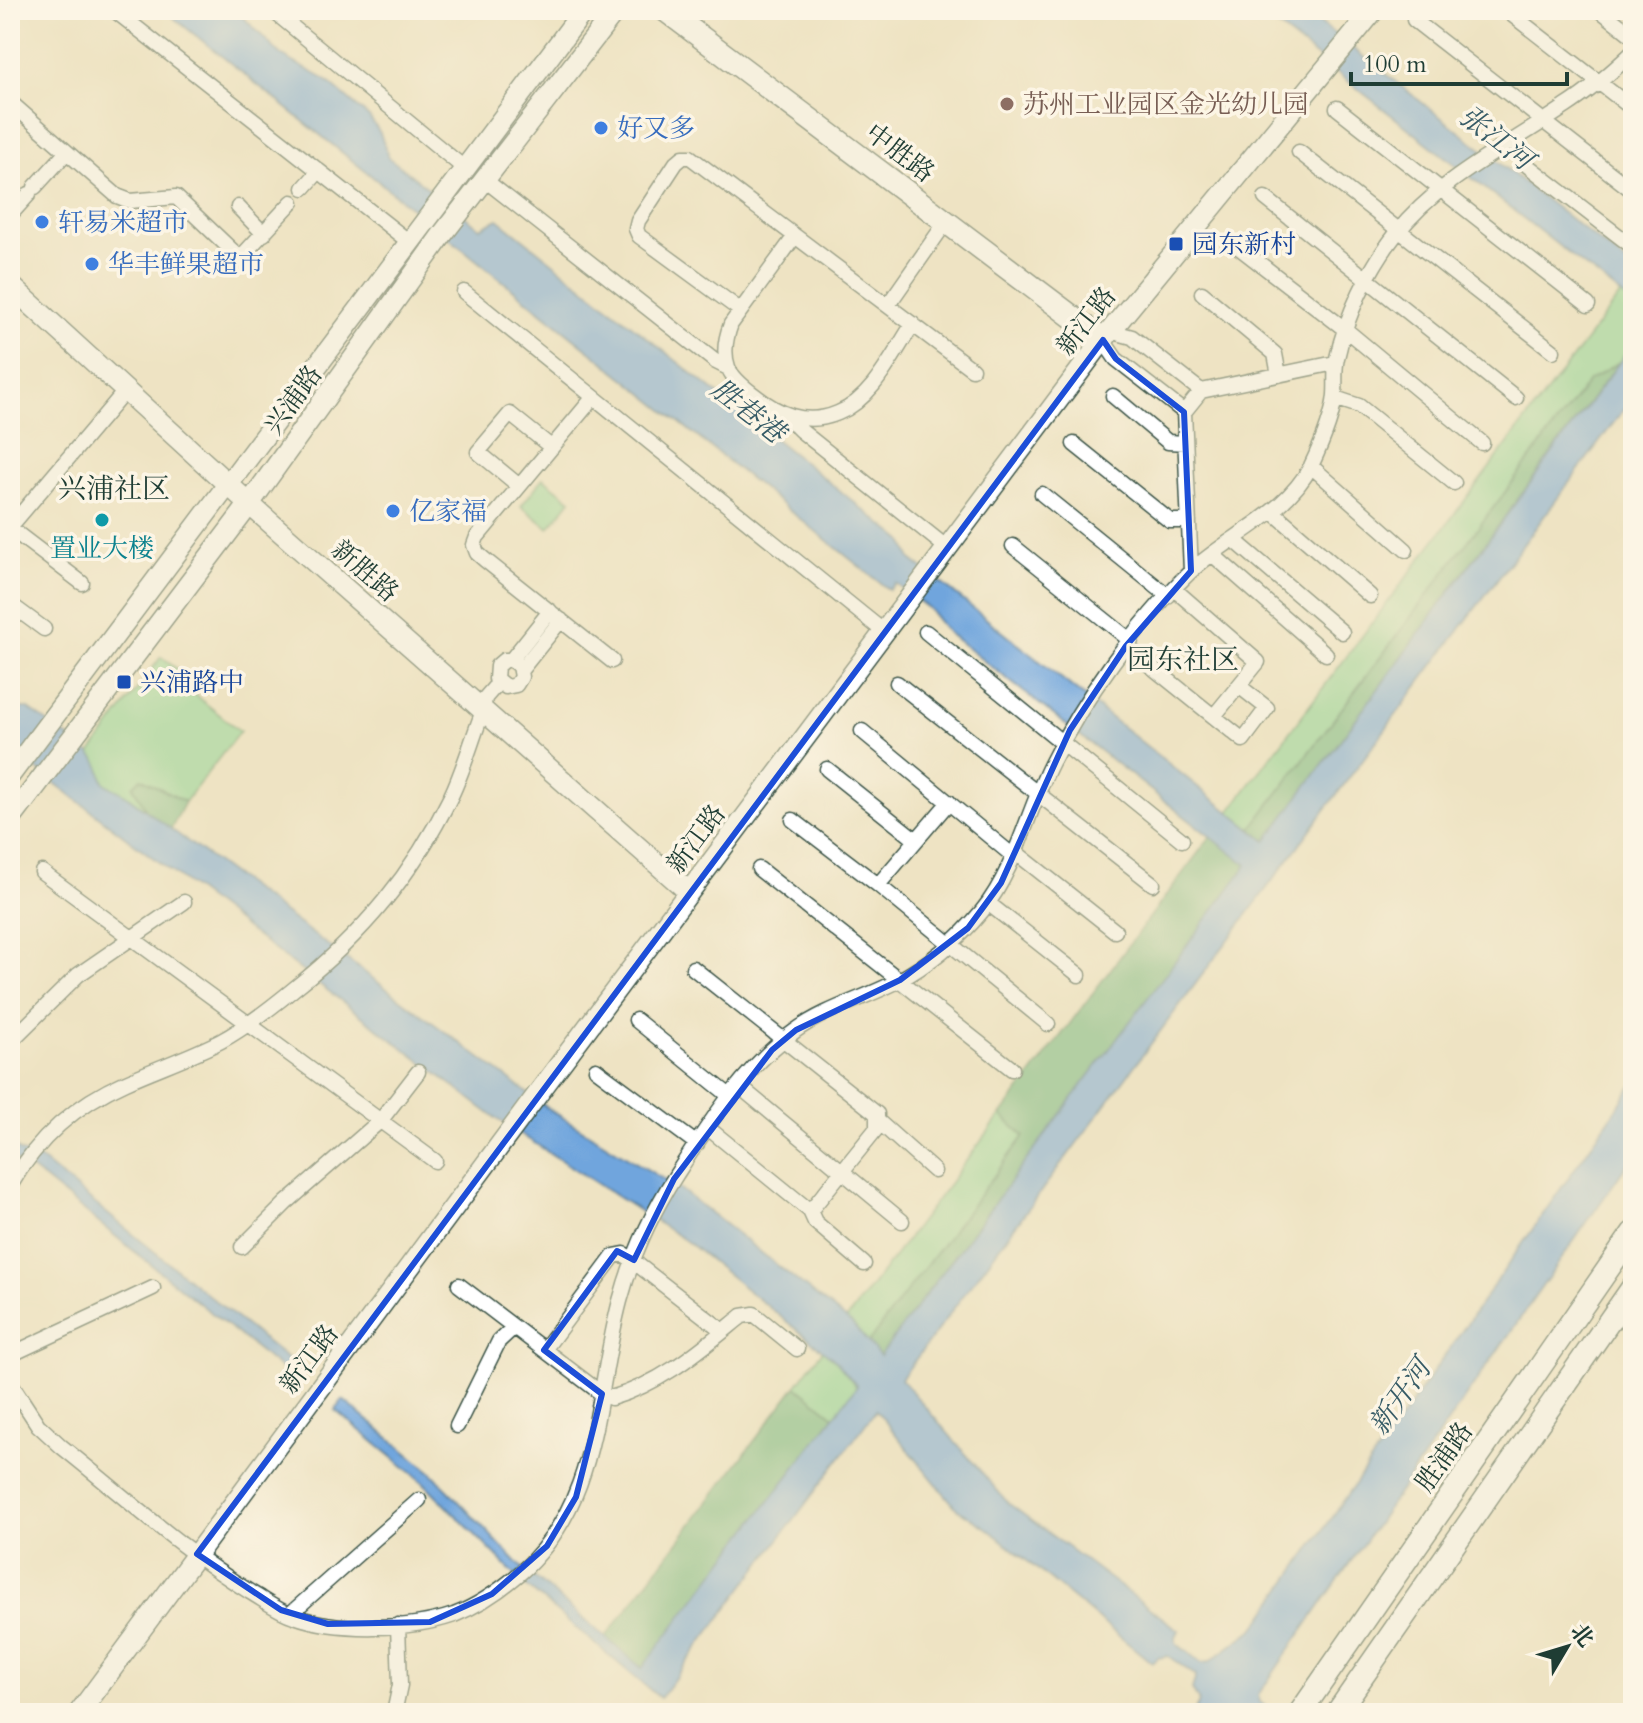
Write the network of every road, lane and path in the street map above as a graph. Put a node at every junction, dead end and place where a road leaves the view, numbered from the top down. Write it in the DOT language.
graph roads {
  1 [pos="114,10"];
  2 [pos="272,10"];
  3 [pos="584,10"];
  4 [pos="616,10"];
  5 [pos="665,10"];
  6 [pos="689,10"];
  7 [pos="1374,10"];
  8 [pos="1600,10"];
  9 [pos="1509,11"];
  10 [pos="1414,20"];
  11 [pos="1633,36"];
  12 [pos="1633,52"];
  13 [pos="1600,82"];
  14 [pos="10,102"];
  15 [pos="1337,108"];
  16 [pos="1633,109"];
  17 [pos="1544,121"];
  18 [pos="1514,140"];
  19 [pos="1299,152"];
  20 [pos="66,153"];
  21 [pos="464,168"];
  22 [pos="319,171"];
  23 [pos="485,180"];
  24 [pos="304,188"];
  25 [pos="1441,189"];
  26 [pos="1633,191"];
  27 [pos="1265,198"];
  28 [pos="292,202"];
  29 [pos="238,207"];
  30 [pos="10,215"];
  31 [pos="946,222"];
  32 [pos="1400,230"];
  33 [pos="264,234"];
  34 [pos="795,236"];
  35 [pos="408,241"];
  36 [pos="1237,246"];
  37 [pos="1633,247"];
  38 [pos="1368,279"];
  39 [pos="10,285"];
  40 [pos="464,292"];
  41 [pos="1202,293"];
  42 [pos="888,305"];
  43 [pos="1588,305"];
  44 [pos="740,310"];
  45 [pos="913,324"];
  46 [pos="1346,330"];
  47 [pos="1106,335"];
  48 [pos="1553,351"];
  49 [pos="1335,363"];
  50 [pos="728,368"];
  51 [pos="972,369"];
  52 [pos="1279,375"];
  53 [pos="126,390"];
  54 [pos="1201,391"];
  55 [pos="1113,396"];
  56 [pos="593,398"];
  57 [pos="1335,398"];
  58 [pos="1516,398"];
  59 [pos="1184,412"];
  60 [pos="787,417"];
  61 [pos="1185,443"];
  62 [pos="1482,443"];
  63 [pos="1074,444"];
  64 [pos="551,447"];
  65 [pos="1311,466"];
  66 [pos="1454,483"];
  67 [pos="227,484"];
  68 [pos="518,485"];
  69 [pos="1042,494"];
  70 [pos="250,504"];
  71 [pos="1272,511"];
  72 [pos="1189,521"];
  73 [pos="10,528"];
  74 [pos="1233,539"];
  75 [pos="1013,546"];
  76 [pos="947,548"];
  77 [pos="1406,550"];
  78 [pos="1212,554"];
  79 [pos="1191,571"];
  80 [pos="82,583"];
  81 [pos="1171,593"];
  82 [pos="1370,596"];
  83 [pos="10,604"];
  84 [pos="556,616"];
  85 [pos="44,629"];
  86 [pos="883,631"];
  87 [pos="926,632"];
  88 [pos="1342,632"];
  89 [pos="1128,643"];
  90 [pos="1326,654"];
  91 [pos="612,661"];
  92 [pos="516,665"];
  93 [pos="897,683"];
  94 [pos="502,685"];
  95 [pos="1239,686"];
  96 [pos="483,711"];
  97 [pos="1214,716"];
  98 [pos="862,731"];
  99 [pos="1066,736"];
  100 [pos="15,768"];
  101 [pos="827,769"];
  102 [pos="1037,793"];
  103 [pos="949,802"];
  104 [pos="10,820"];
  105 [pos="793,820"];
  106 [pos="916,840"];
  107 [pos="1182,840"];
  108 [pos="1013,853"];
  109 [pos="759,869"];
  110 [pos="42,872"];
  111 [pos="1153,884"];
  112 [pos="878,885"];
  113 [pos="689,892"];
  114 [pos="184,902"];
  115 [pos="988,903"];
  116 [pos="1115,931"];
  117 [pos="132,937"];
  118 [pos="950,943"];
  119 [pos="693,968"];
  120 [pos="1079,975"];
  121 [pos="900,980"];
  122 [pos="636,1020"];
  123 [pos="249,1022"];
  124 [pos="1048,1024"];
  125 [pos="784,1040"];
  126 [pos="10,1042"];
  127 [pos="596,1069"];
  128 [pos="1012,1069"];
  129 [pos="418,1072"];
  130 [pos="735,1092"];
  131 [pos="381,1120"];
  132 [pos="879,1122"];
  133 [pos="708,1128"];
  134 [pos="697,1144"];
  135 [pos="435,1161"];
  136 [pos="843,1170"];
  137 [pos="934,1171"];
  138 [pos="10,1186"];
  139 [pos="810,1211"];
  140 [pos="902,1221"];
  141 [pos="1633,1233"];
  142 [pos="242,1247"];
  143 [pos="634,1260"];
  144 [pos="864,1264"];
  145 [pos="459,1285"];
  146 [pos="1633,1287"];
  147 [pos="153,1288"];
  148 [pos="514,1327"];
  149 [pos="723,1331"];
  150 [pos="797,1349"];
  151 [pos="544,1350"];
  152 [pos="10,1355"];
  153 [pos="10,1382"];
  154 [pos="602,1394"];
  155 [pos="457,1426"];
  156 [pos="419,1500"];
  157 [pos="197,1554"];
  158 [pos="290,1614"];
  159 [pos="398,1625"];
  160 [pos="79,1713"];
  161 [pos="394,1713"];
  162 [pos="1300,1713"];
  163 [pos="1337,1713"];
  1 -- 22 [label="street"];
  2 -- 21 [label="street"];
  3 -- 21 [label="street, 兴浦路"];
  4 -- 23 [label="street, 兴浦路"];
  5 -- 31 [label="main road, 中胜路"];
  6 -- 47 [label="main road, 中胜路"];
  7 -- 47 [label="street, 新江路"];
  8 -- 11 [label="street"];
  9 -- 13 [label="street"];
  10 -- 17 [label="street"];
  12 -- 13 [label="street"];
  13 -- 16 [label="street"];
  13 -- 17 [label="street"];
  14 -- 20 [label="street"];
  15 -- 25 [label="street"];
  17 -- 18 [label="street"];
  17 -- 26 [label="street"];
  18 -- 25 [label="street"];
  18 -- 37 [label="street"];
  19 -- 32 [label="street"];
  20 -- 30 [label="street"];
  20 -- 33 [label="street"];
  21 -- 35 [label="street, 兴浦路"];
  22 -- 24 [label="street"];
  22 -- 35 [label="street"];
  23 -- 50 [label="street"];
  23 -- 70 [label="street, 兴浦路"];
  25 -- 32 [label="street"];
  25 -- 43 [label="street"];
  27 -- 38 [label="street"];
  28 -- 33 [label="street"];
  29 -- 33 [label="street"];
  31 -- 42 [label="street"];
  31 -- 47 [label="main road, 中胜路"];
  32 -- 38 [label="street"];
  32 -- 48 [label="street"];
  34 -- 42 [label="street"];
  34 -- 44 [label="street"];
  34 -- 44 [label="street"];
  35 -- 67 [label="street, 兴浦路"];
  36 -- 46 [label="street"];
  38 -- 46 [label="street"];
  38 -- 58 [label="street"];
  39 -- 53 [label="street, 新胜路"];
  40 -- 56 [label="street"];
  41 -- 52 [label="street"];
  42 -- 45 [label="street"];
  44 -- 50 [label="street"];
  45 -- 51 [label="street"];
  45 -- 60 [label="street"];
  46 -- 49 [label="street"];
  46 -- 62 [label="street"];
  47 -- 54 [label="street"];
  47 -- 59 [label="street"];
  47 -- 76 [label="street, 新江路"];
  49 -- 52 [label="street"];
  49 -- 57 [label="street"];
  50 -- 60 [label="street"];
  52 -- 54 [label="street"];
  53 -- 67 [label="street, 新胜路"];
  53 -- 73 [label="street"];
  54 -- 59 [label="street"];
  55 -- 61 [label="street"];
  56 -- 64 [label="street"];
  56 -- 86 [label="street"];
  57 -- 65 [label="street"];
  57 -- 66 [label="street"];
  59 -- 61 [label="street"];
  60 -- 76 [label="street"];
  61 -- 72 [label="street"];
  63 -- 72 [label="street"];
  64 -- 68 [label="street"];
  64 -- 68 [label="street"];
  65 -- 71 [label="street"];
  65 -- 77 [label="street"];
  67 -- 70 [label="street, 新胜路"];
  67 -- 100 [label="street, 兴浦路"];
  68 -- 84 [label="street"];
  69 -- 81 [label="street"];
  70 -- 96 [label="street, 新胜路"];
  70 -- 104 [label="street, 兴浦路"];
  71 -- 74 [label="street"];
  71 -- 82 [label="street"];
  72 -- 79 [label="street"];
  73 -- 80 [label="street"];
  74 -- 78 [label="street"];
  74 -- 88 [label="street"];
  75 -- 89 [label="street"];
  76 -- 86 [label="street, 新江路"];
  78 -- 79 [label="street"];
  78 -- 90 [label="street"];
  79 -- 81 [label="street"];
  81 -- 89 [label="street"];
  81 -- 95 [label="street"];
  83 -- 85 [label="street"];
  84 -- 91 [label="street"];
  84 -- 92 [label="street"];
  86 -- 113 [label="street, 新江路"];
  87 -- 99 [label="street"];
  89 -- 97 [label="street"];
  89 -- 99 [label="street"];
  92 -- 94 [label="street"];
  92 -- 94 [label="street"];
  93 -- 102 [label="street"];
  94 -- 96 [label="street"];
  95 -- 97 [label="street"];
  95 -- 97 [label="street"];
  96 -- 113 [label="street, 新胜路"];
  96 -- 123 [label="street"];
  98 -- 103 [label="street"];
  99 -- 102 [label="street"];
  99 -- 107 [label="street"];
  101 -- 106 [label="street"];
  102 -- 108 [label="street"];
  102 -- 111 [label="street"];
  103 -- 106 [label="street"];
  103 -- 108 [label="street"];
  105 -- 112 [label="street"];
  106 -- 112 [label="street"];
  108 -- 115 [label="street"];
  108 -- 116 [label="street"];
  109 -- 121 [label="street"];
  110 -- 117 [label="street"];
  112 -- 118 [label="street"];
  113 -- 157 [label="street, 新江路"];
  114 -- 117 [label="street"];
  115 -- 118 [label="street"];
  115 -- 120 [label="street"];
  117 -- 123 [label="street"];
  117 -- 126 [label="street"];
  118 -- 121 [label="street"];
  118 -- 124 [label="street"];
  119 -- 125 [label="street"];
  121 -- 125 [label="street"];
  121 -- 128 [label="street"];
  122 -- 130 [label="street"];
  123 -- 131 [label="street"];
  123 -- 138 [label="street"];
  125 -- 130 [label="street"];
  125 -- 132 [label="street"];
  127 -- 134 [label="street"];
  129 -- 131 [label="street"];
  130 -- 133 [label="street"];
  130 -- 136 [label="street"];
  131 -- 135 [label="street"];
  131 -- 142 [label="street"];
  132 -- 136 [label="street"];
  132 -- 137 [label="street"];
  133 -- 134 [label="street"];
  133 -- 139 [label="street"];
  134 -- 143 [label="street"];
  136 -- 139 [label="street"];
  136 -- 140 [label="street"];
  139 -- 144 [label="street"];
  141 -- 162 [label="main road, 胜浦路"];
  143 -- 149 [label="street"];
  143 -- 151 [label="street"];
  143 -- 154 [label="street"];
  145 -- 148 [label="street"];
  146 -- 163 [label="main road"];
  147 -- 152 [label="street"];
  148 -- 151 [label="street"];
  148 -- 155 [label="street"];
  149 -- 150 [label="street"];
  149 -- 154 [label="street"];
  151 -- 154 [label="street"];
  153 -- 157 [label="street"];
  154 -- 159 [label="street"];
  156 -- 158 [label="street"];
  157 -- 158 [label="street"];
  157 -- 160 [label="street, 新江路"];
  158 -- 159 [label="street"];
  159 -- 161 [label="street"];
}
